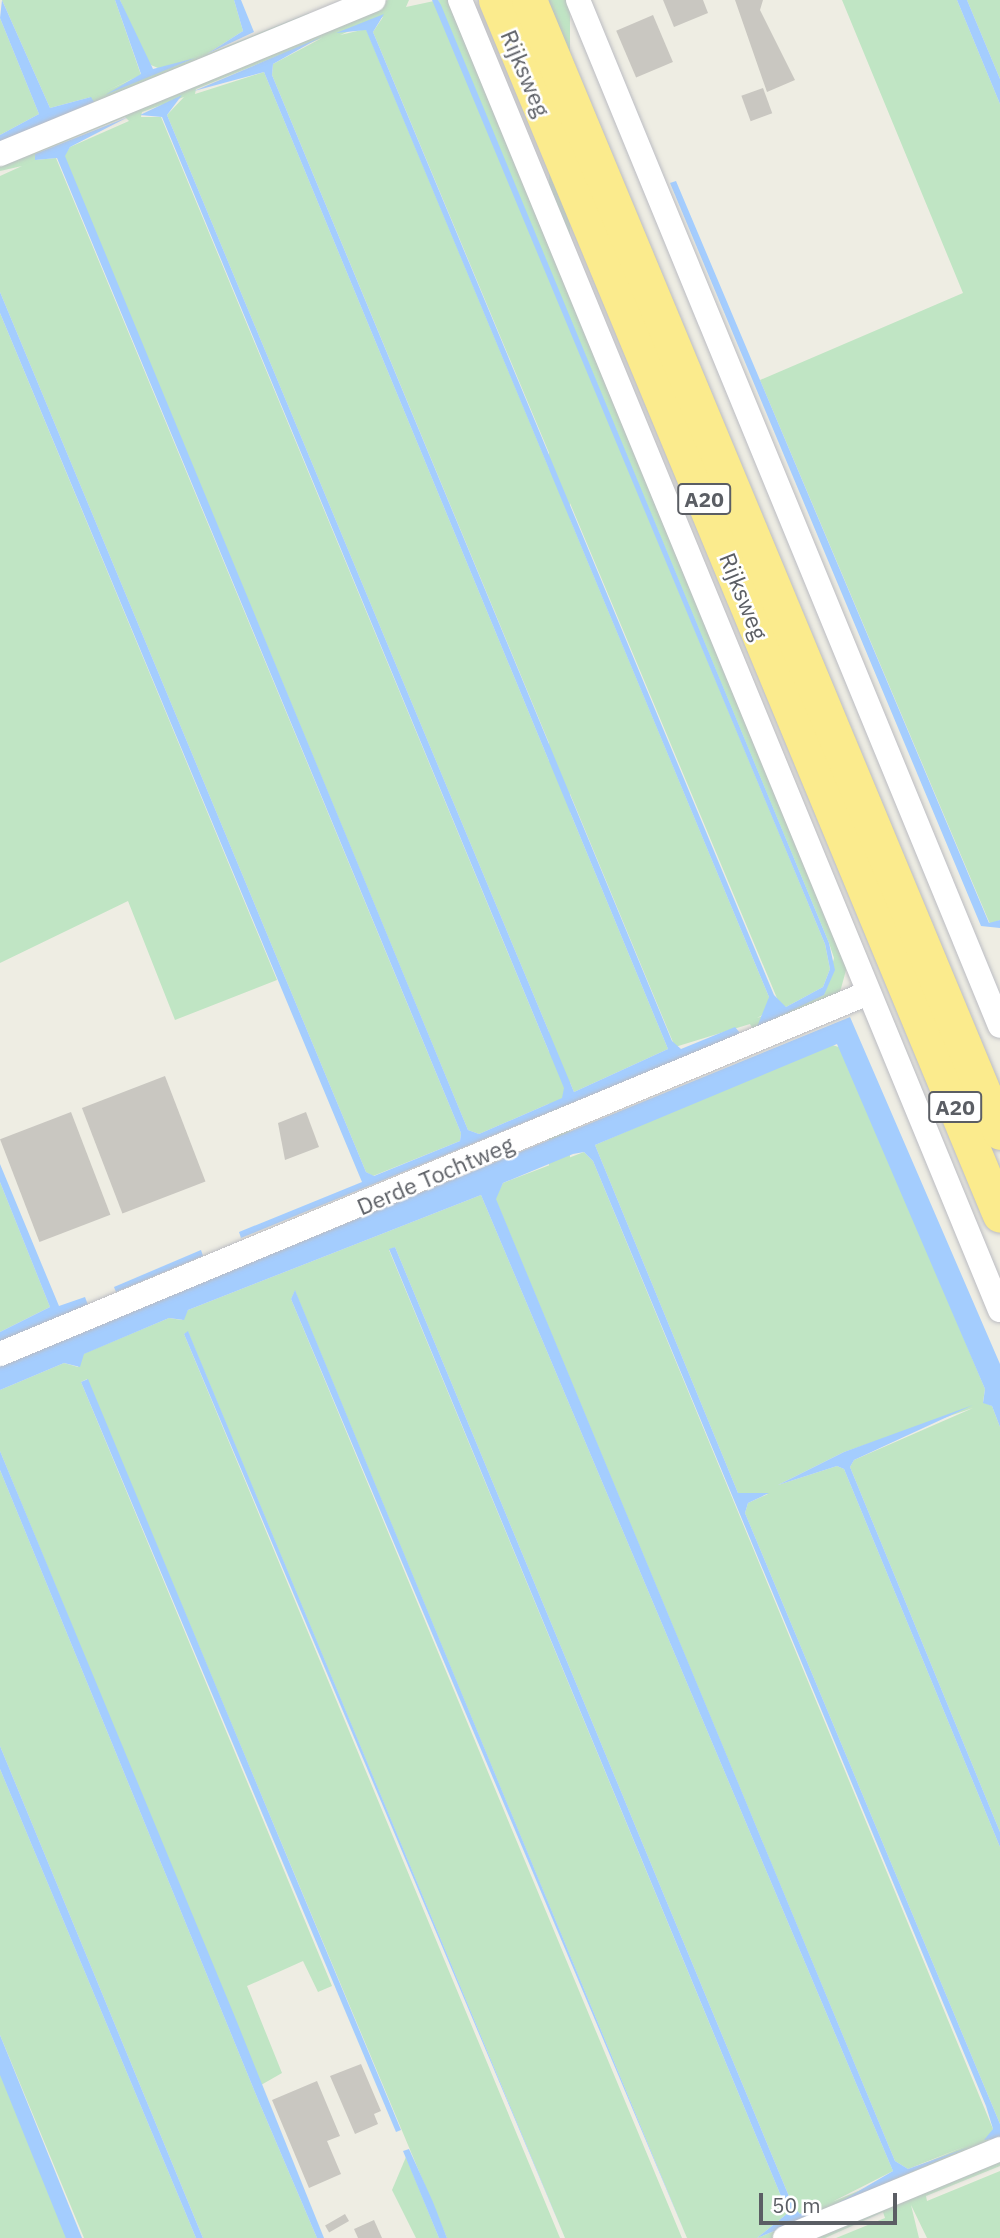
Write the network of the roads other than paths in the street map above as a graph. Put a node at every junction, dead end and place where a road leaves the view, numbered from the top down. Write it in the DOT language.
graph roads {
  1 [pos="374,0"];
  2 [pos="460,0"];
  3 [pos="496,0"];
  4 [pos="529,0"];
  5 [pos="578,0"];
  6 [pos="0,154"];
  7 [pos="868,993"];
  8 [pos="925,993"];
  9 [pos="1000,1026"];
  10 [pos="1000,1132"];
  11 [pos="1000,1215"];
  12 [pos="1000,1310"];
  13 [pos="0,1354"];
  14 [pos="1000,2149"];
  15 [pos="785,2238"];
  1 -- 6 [label="street"];
  2 -- 7 [label="street, Rijksweg"];
  3 -- 8 [label="highway, Rijksweg / A20"];
  4 -- 8 [label="highway, Rijksweg / A20"];
  5 -- 9 [label="street"];
  7 -- 12 [label="street, Rijksweg"];
  7 -- 13 [label="street, Derde Tochtweg"];
  8 -- 10 [label="highway, A20"];
  8 -- 11 [label="highway, A20"];
  14 -- 15 [label="street"];
}
